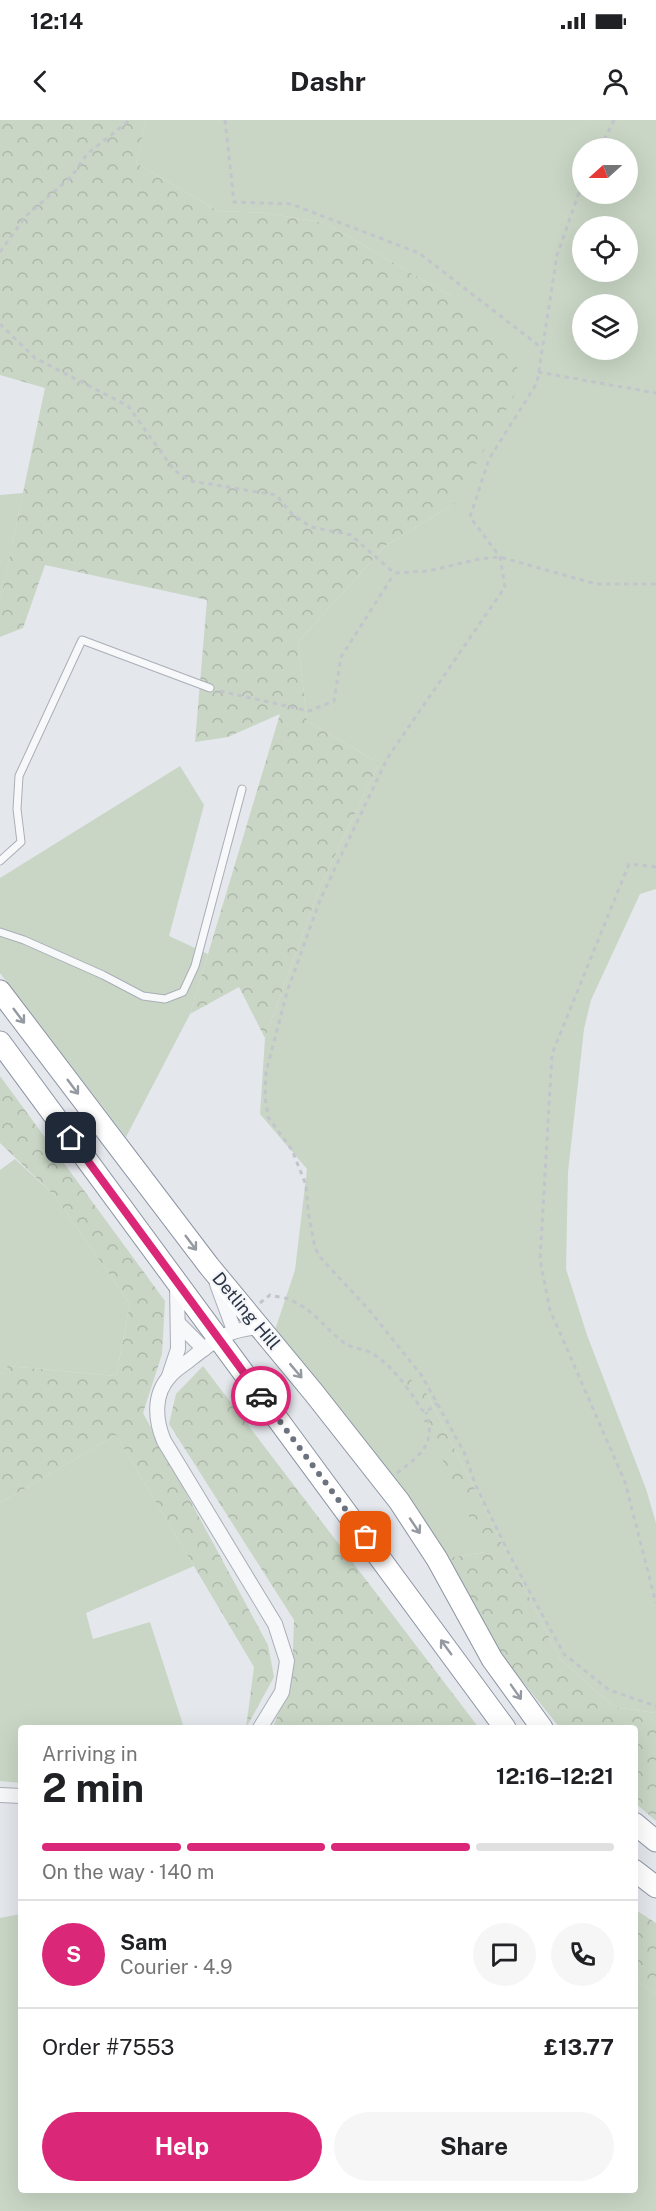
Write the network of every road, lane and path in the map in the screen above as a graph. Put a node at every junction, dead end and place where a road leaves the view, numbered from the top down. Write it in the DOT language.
graph roads {
  1 [pos="130,120"];
  2 [pos="225,120"];
  3 [pos="614,120"];
  4 [pos="605,138"];
  5 [pos="575,204"];
  6 [pos="0,252"];
  7 [pos="0,324"];
  8 [pos="542,348"];
  9 [pos="538,372"];
  10 [pos="656,393"];
  11 [pos="500,557"];
  12 [pos="394,573"];
  13 [pos="656,584"];
  14 [pos="210,688"];
  15 [pos="242,789"];
  16 [pos="0,861"];
  17 [pos="656,867"];
  18 [pos="0,932"];
  19 [pos="0,990"];
  20 [pos="0,1042"];
  21 [pos="209,1266"];
  22 [pos="177,1284"];
  23 [pos="252,1319"];
  24 [pos="179,1324"];
  25 [pos="219,1339"];
  26 [pos="170,1376"];
  27 [pos="437,1403"];
  28 [pos="426,1412"];
  29 [pos="384,1482"];
  30 [pos="656,1603"];
  31 [pos="656,1706"];
  32 [pos="262,1725"];
  33 [pos="503,1725"];
  34 [pos="540,1725"];
  35 [pos="0,1796"];
  36 [pos="18,1796"];
  37 [pos="638,1826"];
  38 [pos="656,1841"];
  39 [pos="638,1873"];
  40 [pos="656,1887"];
  1 -- 6 [label="path"];
  2 -- 8 [label="path"];
  3 -- 4 [label="path"];
  5 -- 8 [label="path"];
  7 -- 12 [label="path"];
  8 -- 9 [label="path"];
  9 -- 10 [label="path"];
  9 -- 11 [label="path"];
  11 -- 12 [label="path"];
  11 -- 13 [label="path"];
  11 -- 27 [label="path"];
  12 -- 14 [label="path"];
  14 -- 16 [label="lane"];
  15 -- 18 [label="lane"];
  17 -- 30 [label="path"];
  19 -- 21 [label="highway, Detling Hill, one-way"];
  20 -- 22 [label="highway, Detling Hill"];
  21 -- 23 [label="highway, Detling Hill"];
  21 -- 25 [label="street"];
  22 -- 24 [label="street"];
  22 -- 25 [label="highway, Detling Hill"];
  23 -- 25 [label="street"];
  23 -- 28 [label="path"];
  23 -- 29 [label="highway, Detling Hill, one-way"];
  24 -- 25 [label="street"];
  24 -- 26 [label="street"];
  25 -- 26 [label="street"];
  33 -- 25 [label="highway, Detling Hill, one-way"];
  26 -- 32 [label="street"];
  27 -- 28 [label="path"];
  27 -- 31 [label="path"];
  28 -- 29 [label="path"];
  29 -- 34 [label="highway, Detling Hill, one-way"];
  35 -- 36 [label="street"];
  37 -- 38 [label="highway"];
  39 -- 40 [label="highway"];
}
